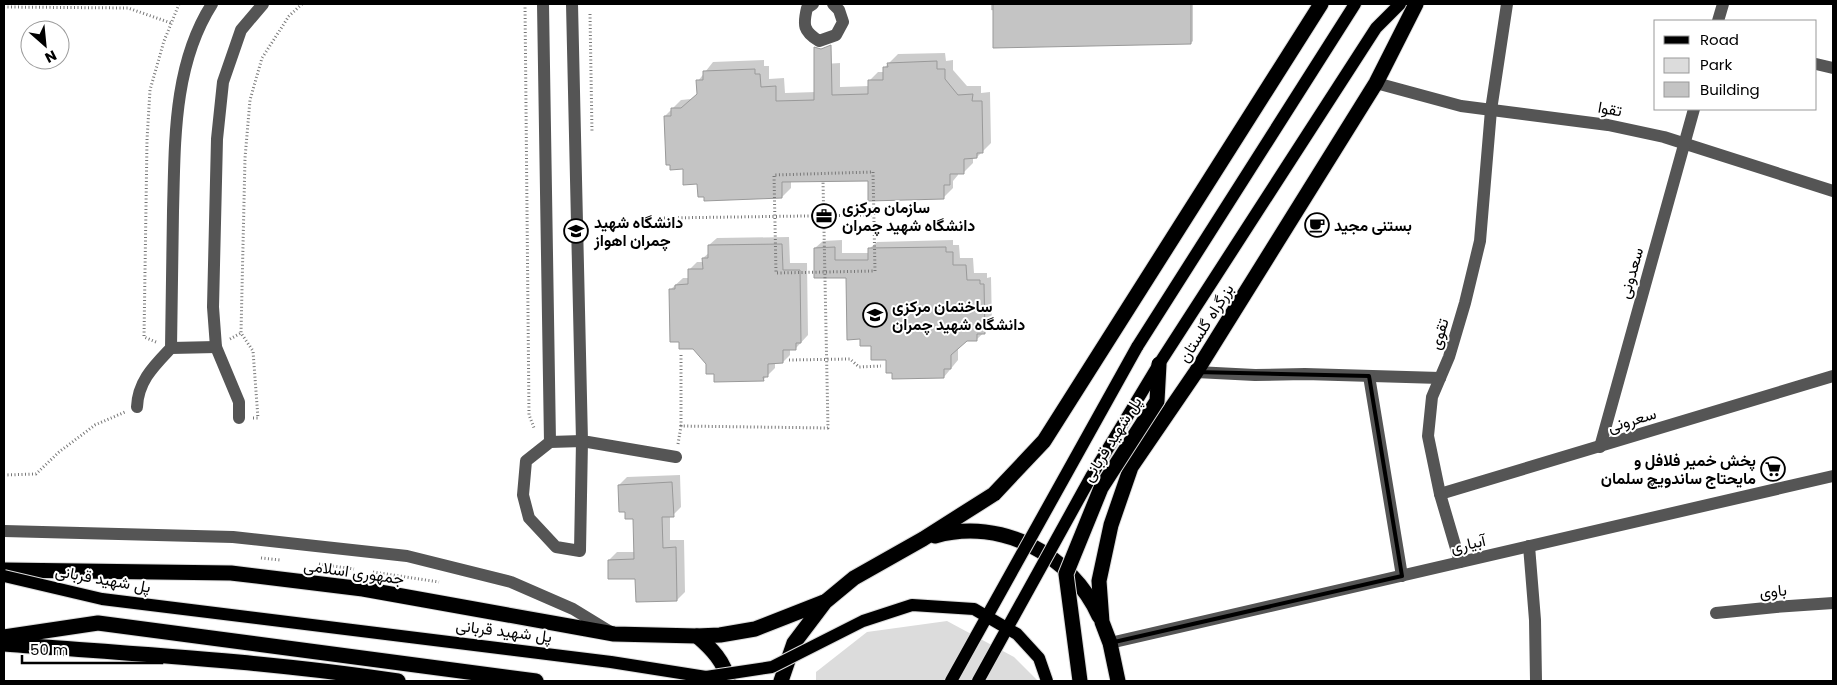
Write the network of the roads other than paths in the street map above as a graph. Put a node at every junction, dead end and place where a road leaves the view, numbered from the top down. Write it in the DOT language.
graph roads {
  1 [pos="212,4"];
  2 [pos="263,4"];
  3 [pos="543,4"];
  4 [pos="572,4"];
  5 [pos="813,4"];
  6 [pos="833,4"];
  7 [pos="1321,4"];
  8 [pos="1355,4"];
  9 [pos="1400,4"];
  10 [pos="1416,4"];
  11 [pos="1507,4"];
  12 [pos="1723,4"];
  13 [pos="1718,20"];
  14 [pos="1817,64"];
  15 [pos="1833,68"];
  16 [pos="1376,83"];
  17 [pos="1491,110"];
  18 [pos="1694,110"];
  19 [pos="1684,143"];
  20 [pos="1833,191"];
  21 [pos="216,347"];
  22 [pos="171,348"];
  23 [pos="1159,364"];
  24 [pos="1196,372"];
  25 [pos="1369,376"];
  26 [pos="1833,376"];
  27 [pos="1440,378"];
  28 [pos="137,407"];
  29 [pos="239,418"];
  30 [pos="582,441"];
  31 [pos="545,446"];
  32 [pos="1600,447"];
  33 [pos="676,457"];
  34 [pos="1833,476"];
  35 [pos="1440,494"];
  36 [pos="4,531"];
  37 [pos="924,539"];
  38 [pos="1529,546"];
  39 [pos="1460,562"];
  40 [pos="4,570"];
  41 [pos="4,576"];
  42 [pos="1402,576"];
  43 [pos="824,602"];
  44 [pos="1833,603"];
  45 [pos="1716,613"];
  46 [pos="1102,622"];
  47 [pos="614,634"];
  48 [pos="697,636"];
  49 [pos="4,637"];
  50 [pos="1110,643"];
  51 [pos="4,644"];
  52 [pos="398,681"];
  53 [pos="536,681"];
  54 [pos="728,681"];
  55 [pos="782,681"];
  56 [pos="951,681"];
  57 [pos="978,681"];
  58 [pos="1047,681"];
  59 [pos="1080,681"];
  60 [pos="1118,681"];
  61 [pos="1536,681"];
  1 -- 22 [label="street"];
  2 -- 21 [label="street"];
  3 -- 31 [label="street"];
  4 -- 30 [label="street"];
  5 -- 6 [label="street"];
  7 -- 37 [label="highway"];
  8 -- 56 [label="main road, پل شهید قربانی, bridge"];
  9 -- 23 [label="main road"];
  10 -- 16 [label="highway, بزرگراه گلستان"];
  11 -- 17 [label="street, تقوی"];
  12 -- 13 [label="street"];
  14 -- 15 [label="street"];
  16 -- 17 [label="street, تقوا"];
  16 -- 24 [label="highway, بزرگراه گلستان"];
  17 -- 19 [label="street, تقوا"];
  17 -- 27 [label="street, تقوی"];
  18 -- 19 [label="street, سعدونی"];
  19 -- 20 [label="street, تقوا"];
  19 -- 32 [label="street, سعدونی"];
  21 -- 22 [label="street"];
  21 -- 29 [label="street"];
  22 -- 28 [label="street"];
  23 -- 57 [label="main road, پل شهید قربانی, bridge"];
  23 -- 59 [label="highway, پل شهید قربانی, bridge"];
  24 -- 25 [label="street"];
  24 -- 46 [label="highway, بزرگراه گلستان"];
  25 -- 27 [label="street"];
  25 -- 42 [label="street"];
  26 -- 32 [label="street, سعرونی"];
  27 -- 35 [label="street, تقوی"];
  30 -- 31 [label="street"];
  30 -- 31 [label="street"];
  30 -- 33 [label="street"];
  32 -- 35 [label="street, سعرونی"];
  34 -- 38 [label="street, آبیاری"];
  35 -- 39 [label="street, تقوی"];
  36 -- 47 [label="street"];
  37 -- 43 [label="highway"];
  37 -- 46 [label="highway"];
  38 -- 39 [label="street, آبیاری"];
  38 -- 61 [label="street"];
  39 -- 42 [label="street, آبیاری"];
  40 -- 47 [label="highway, جمهوری اسلامی"];
  41 -- 58 [label="main road, پل شهید قربانی, bridge"];
  42 -- 50 [label="street, آبیاری"];
  43 -- 48 [label="highway, جمهوری اسلامی"];
  43 -- 55 [label="highway"];
  44 -- 45 [label="street, باوی"];
  46 -- 50 [label="highway, بزرگراه گلستان"];
  47 -- 48 [label="highway, جمهوری اسلامی"];
  48 -- 54 [label="highway"];
  49 -- 53 [label="highway"];
  50 -- 60 [label="highway, بزرگراه گلستان"];
  51 -- 52 [label="highway"];
}
